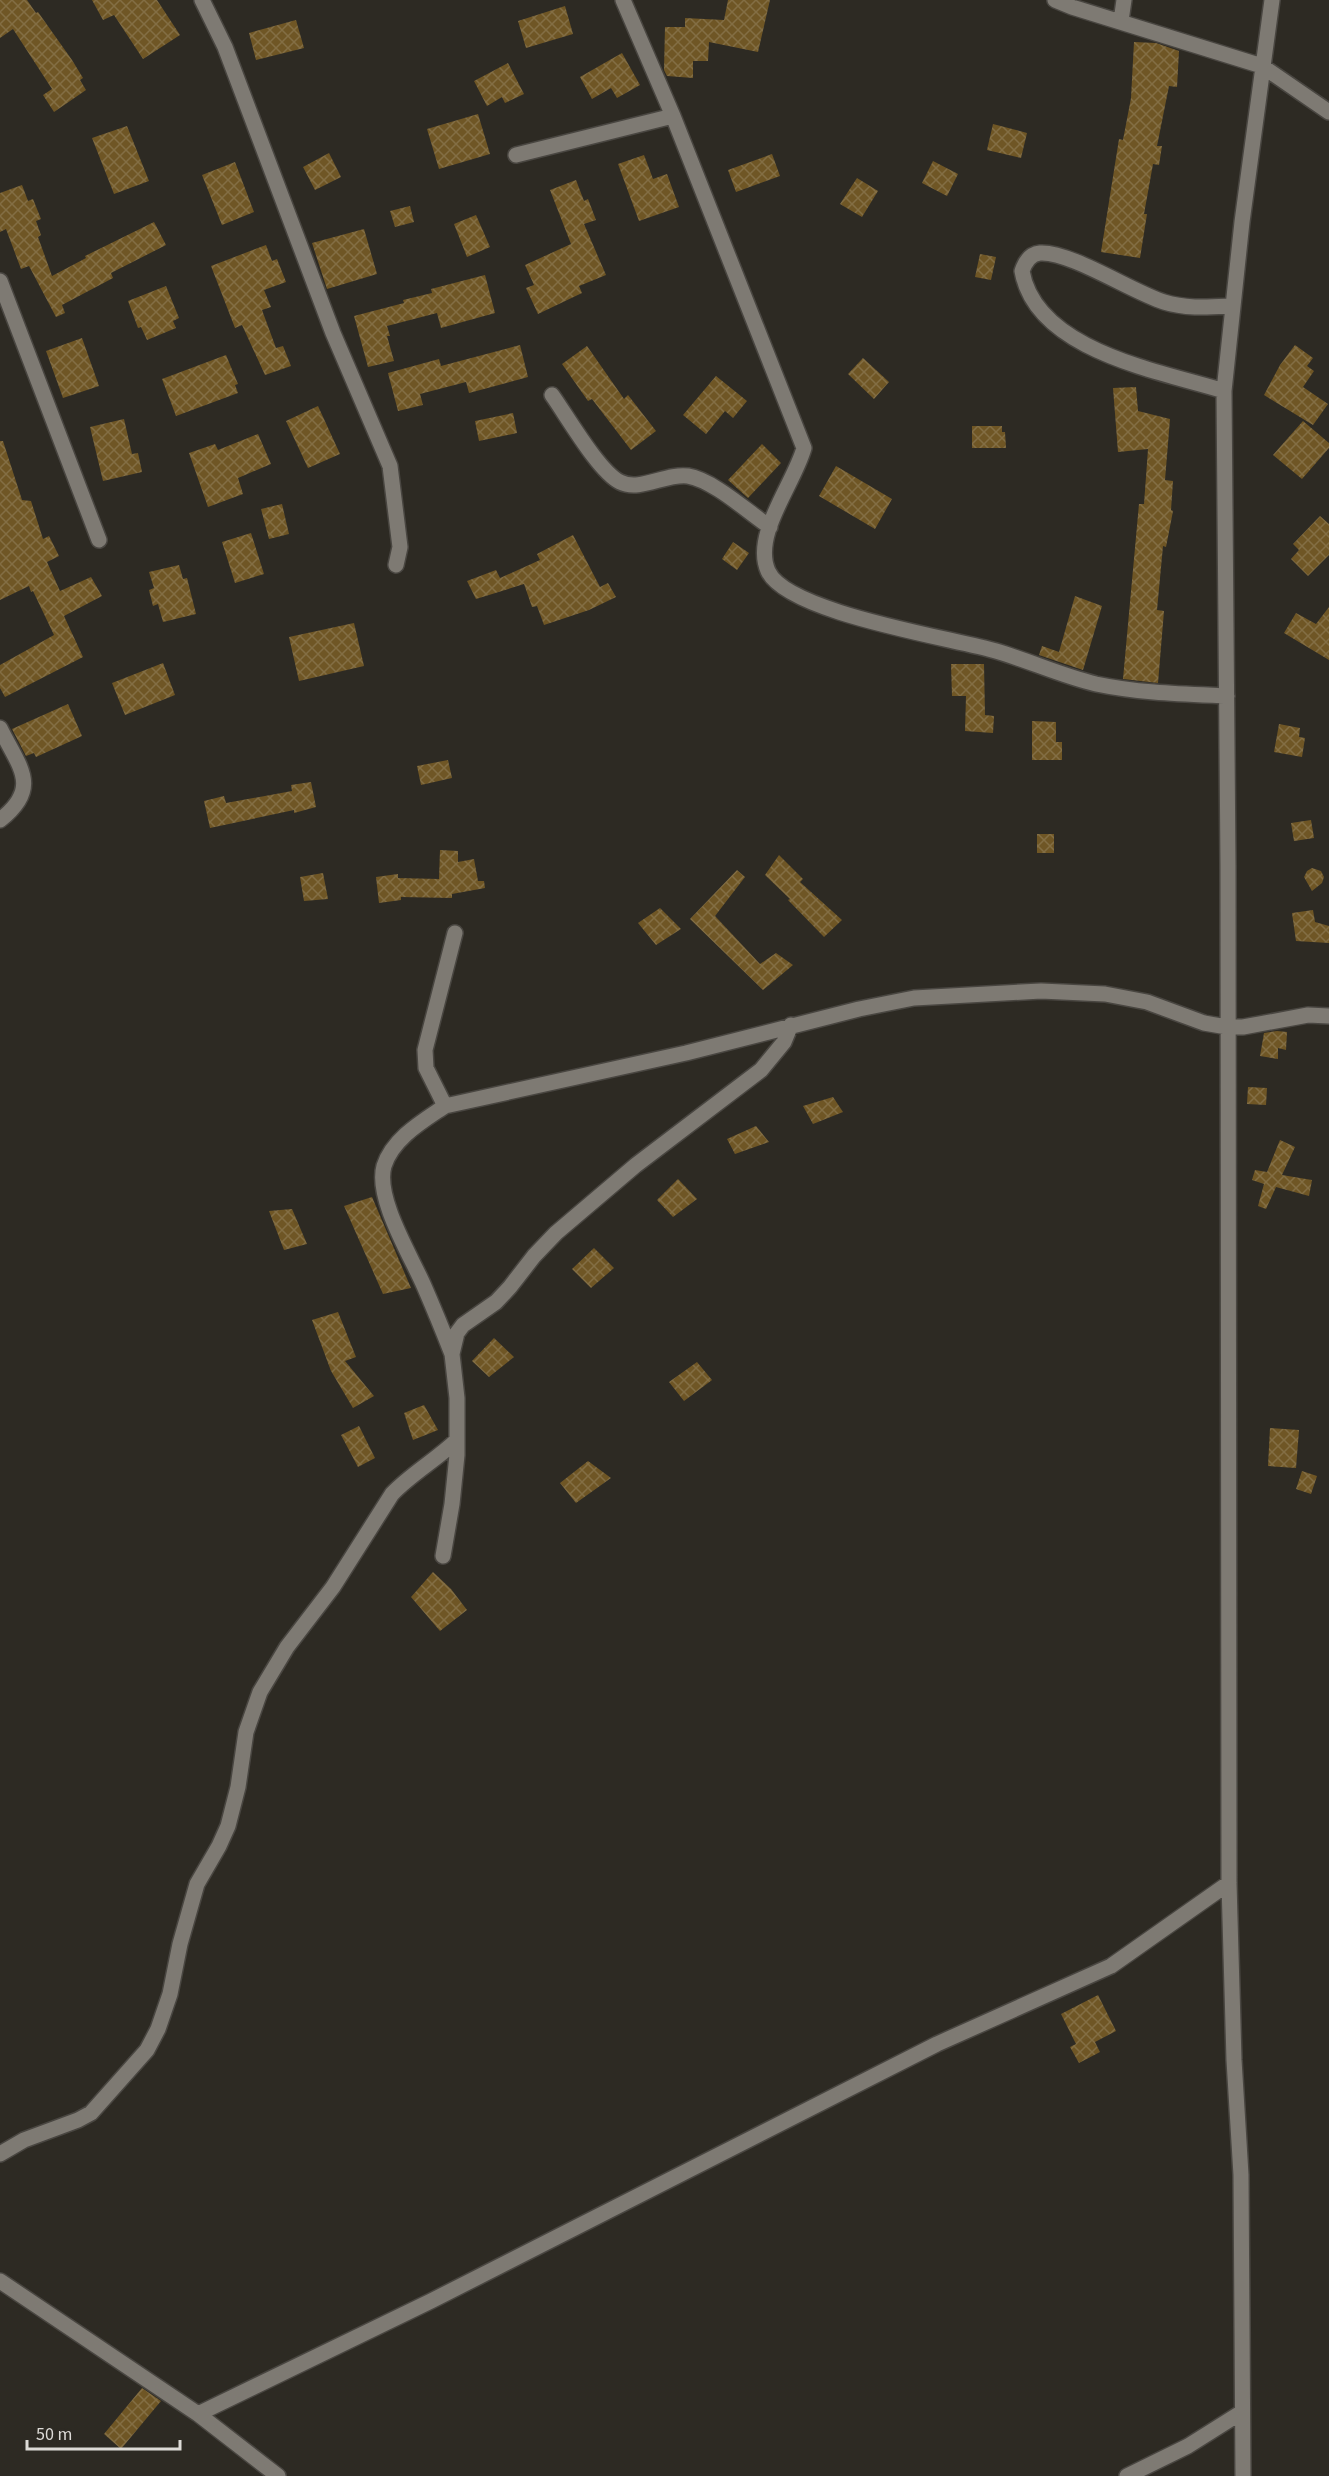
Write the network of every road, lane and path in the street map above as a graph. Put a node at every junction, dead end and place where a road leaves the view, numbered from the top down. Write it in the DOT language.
graph roads {
  1 [pos="202,0"];
  2 [pos="623,0"];
  3 [pos="1055,0"];
  4 [pos="1124,0"];
  5 [pos="1272,0"];
  6 [pos="1121,21"];
  7 [pos="1262,66"];
  8 [pos="1329,112"];
  9 [pos="674,116"];
  10 [pos="516,155"];
  11 [pos="0,281"];
  12 [pos="1232,306"];
  13 [pos="1224,391"];
  14 [pos="552,395"];
  15 [pos="770,527"];
  16 [pos="99,540"];
  17 [pos="396,565"];
  18 [pos="1227,696"];
  19 [pos="0,728"];
  20 [pos="0,820"];
  21 [pos="455,933"];
  22 [pos="1329,1016"];
  23 [pos="791,1025"];
  24 [pos="1227,1027"];
  25 [pos="445,1106"];
  26 [pos="452,1354"];
  27 [pos="457,1440"];
  28 [pos="444,1556"];
  29 [pos="1229,1883"];
  30 [pos="0,2154"];
  31 [pos="0,2281"];
  32 [pos="1242,2412"];
  33 [pos="198,2414"];
  34 [pos="278,2476"];
  35 [pos="1127,2476"];
  36 [pos="1243,2476"];
  1 -- 17 [label="street"];
  2 -- 9 [label="street"];
  3 -- 6 [label="street"];
  4 -- 6 [label="street"];
  5 -- 7 [label="street"];
  6 -- 7 [label="street"];
  7 -- 8 [label="street"];
  7 -- 12 [label="street"];
  9 -- 10 [label="street"];
  9 -- 15 [label="street"];
  11 -- 16 [label="street"];
  12 -- 13 [label="street"];
  12 -- 13 [label="street"];
  13 -- 18 [label="street"];
  14 -- 15 [label="street"];
  15 -- 18 [label="street"];
  18 -- 24 [label="street"];
  19 -- 20 [label="street"];
  21 -- 25 [label="street"];
  22 -- 24 [label="street"];
  23 -- 24 [label="street"];
  23 -- 25 [label="street"];
  23 -- 26 [label="street"];
  24 -- 29 [label="street"];
  25 -- 26 [label="street"];
  26 -- 27 [label="street"];
  27 -- 28 [label="street"];
  27 -- 30 [label="street"];
  29 -- 32 [label="street"];
  29 -- 33 [label="street"];
  31 -- 33 [label="street"];
  32 -- 35 [label="street"];
  32 -- 36 [label="street"];
  33 -- 34 [label="street"];
}
